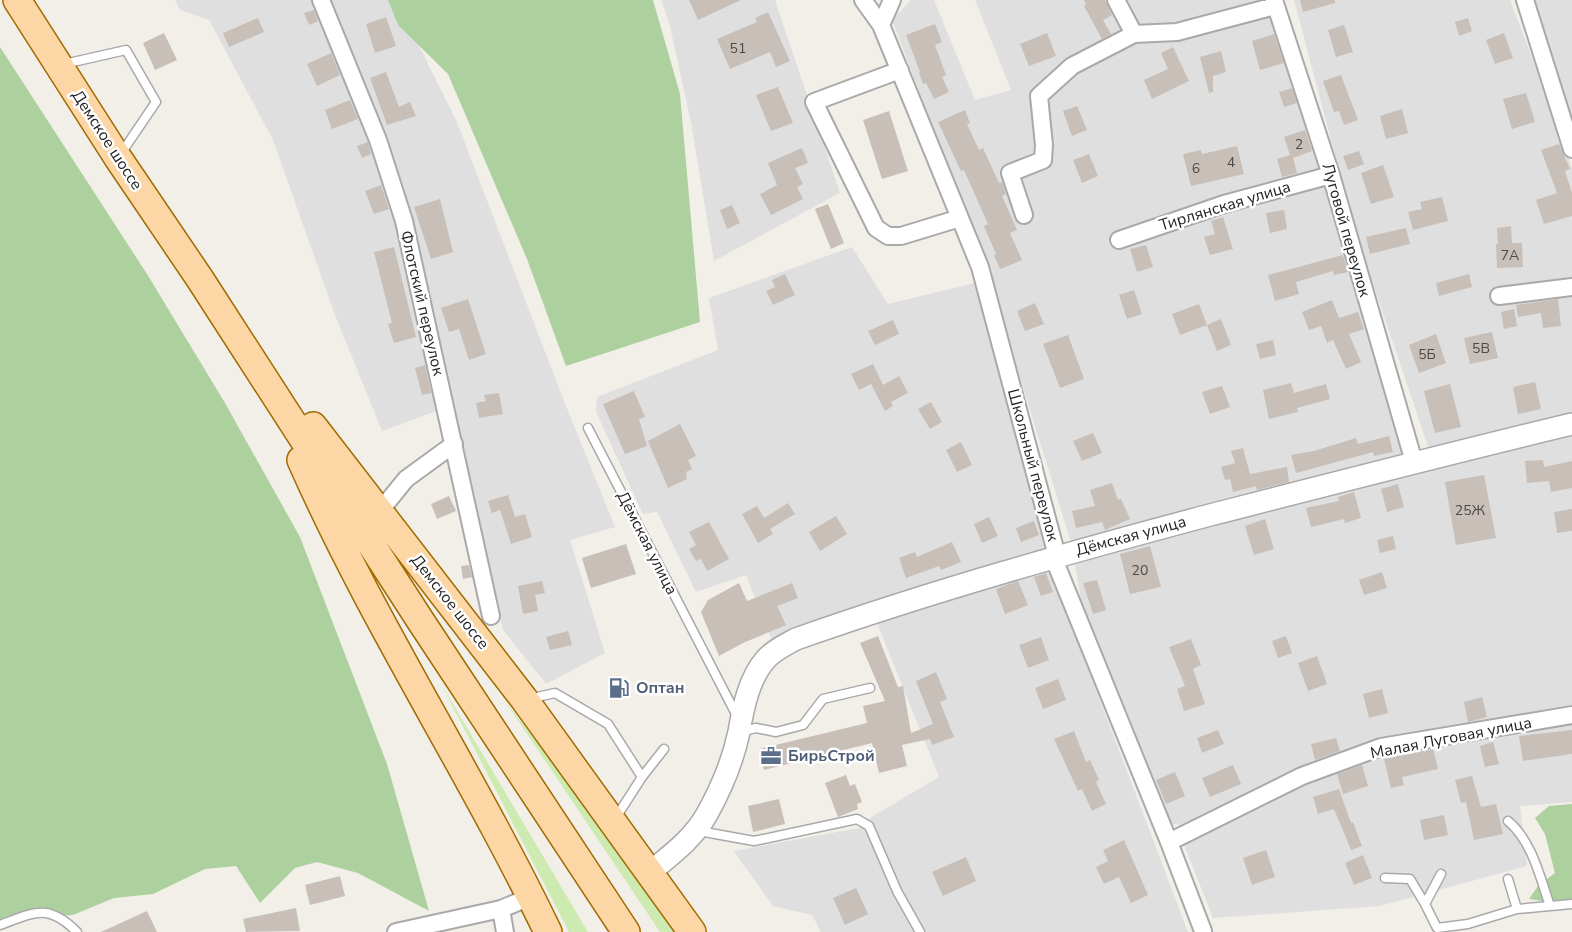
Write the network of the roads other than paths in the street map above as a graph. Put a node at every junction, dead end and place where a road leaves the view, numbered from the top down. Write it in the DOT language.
graph roads {
  1 [pos="17,0"];
  2 [pos="321,0"];
  3 [pos="863,0"];
  4 [pos="892,0"];
  5 [pos="1116,0"];
  6 [pos="1525,0"];
  7 [pos="1275,3"];
  8 [pos="881,25"];
  9 [pos="1134,34"];
  10 [pos="59,66"];
  11 [pos="900,70"];
  12 [pos="1572,149"];
  13 [pos="118,158"];
  14 [pos="1331,175"];
  15 [pos="1024,215"];
  16 [pos="960,218"];
  17 [pos="1119,240"];
  18 [pos="200,279"];
  19 [pos="1572,287"];
  20 [pos="1499,296"];
  21 [pos="268,385"];
  22 [pos="1572,424"];
  23 [pos="588,428"];
  24 [pos="454,444"];
  25 [pos="1414,462"];
  26 [pos="380,511"];
  27 [pos="1057,556"];
  28 [pos="491,616"];
  29 [pos="870,688"];
  30 [pos="524,699"];
  31 [pos="1572,716"];
  32 [pos="739,727"];
  33 [pos="664,748"];
  34 [pos="642,777"];
  35 [pos="1508,821"];
  36 [pos="613,822"];
  37 [pos="695,831"];
  38 [pos="1169,842"];
  39 [pos="650,873"];
  40 [pos="1442,874"];
  41 [pos="1385,878"];
  42 [pos="1508,879"];
  43 [pos="530,897"];
  44 [pos="1425,904"];
  45 [pos="1572,904"];
  46 [pos="1550,906"];
  47 [pos="501,909"];
  48 [pos="1517,909"];
  49 [pos="0,925"];
  50 [pos="1203,931"];
  51 [pos="77,932"];
  52 [pos="396,932"];
  53 [pos="505,932"];
  54 [pos="548,932"];
  55 [pos="626,932"];
  56 [pos="692,932"];
  57 [pos="920,932"];
  1 -- 10 [label="main road, Демское шоссе"];
  2 -- 24 [label="street, Флотский переулок"];
  3 -- 8 [label="street, Школьный переулок"];
  4 -- 8 [label="street"];
  5 -- 9 [label="street"];
  6 -- 12 [label="street"];
  7 -- 9 [label="street"];
  7 -- 14 [label="street, Луговой переулок"];
  8 -- 11 [label="street, Школьный переулок"];
  9 -- 15 [label="street"];
  10 -- 13 [label="main road, Демское шоссе"];
  10 -- 13 [label="lane"];
  11 -- 16 [label="street, Школьный переулок"];
  11 -- 16 [label="street"];
  13 -- 18 [label="main road, Демское шоссе"];
  14 -- 17 [label="street, Тирлянская улица"];
  14 -- 25 [label="street, Луговой переулок"];
  16 -- 27 [label="street, Школьный переулок"];
  18 -- 21 [label="main road, Демское шоссе"];
  18 -- 26 [label="main road, Демское шоссе"];
  19 -- 20 [label="street"];
  21 -- 43 [label="main road"];
  21 -- 55 [label="main road, Демское шоссе"];
  22 -- 25 [label="street, Дёмская улица"];
  23 -- 32 [label="lane, Дёмская улица"];
  24 -- 26 [label="street"];
  24 -- 28 [label="street, Флотский переулок"];
  25 -- 27 [label="street, Дёмская улица"];
  26 -- 30 [label="main road, Демское шоссе"];
  27 -- 32 [label="street, Дёмская улица"];
  27 -- 38 [label="street, Школьный переулок"];
  29 -- 32 [label="lane"];
  30 -- 34 [label="lane"];
  30 -- 36 [label="main road, Демское шоссе"];
  31 -- 38 [label="street, Малая Луговая улица"];
  32 -- 37 [label="street, Дёмская улица"];
  33 -- 34 [label="lane"];
  34 -- 36 [label="lane"];
  35 -- 46 [label="lane"];
  36 -- 39 [label="main road, Демское шоссе"];
  37 -- 39 [label="street, Дёмская улица"];
  37 -- 57 [label="lane"];
  38 -- 50 [label="street, Школьный переулок"];
  39 -- 56 [label="main road, Демское шоссе"];
  40 -- 44 [label="lane"];
  41 -- 44 [label="lane"];
  42 -- 48 [label="lane"];
  43 -- 47 [label="street"];
  43 -- 54 [label="main road"];
  44 -- 48 [label="lane"];
  45 -- 46 [label="lane"];
  46 -- 48 [label="lane"];
  47 -- 52 [label="street"];
  47 -- 53 [label="street"];
  49 -- 51 [label="lane"];
}
